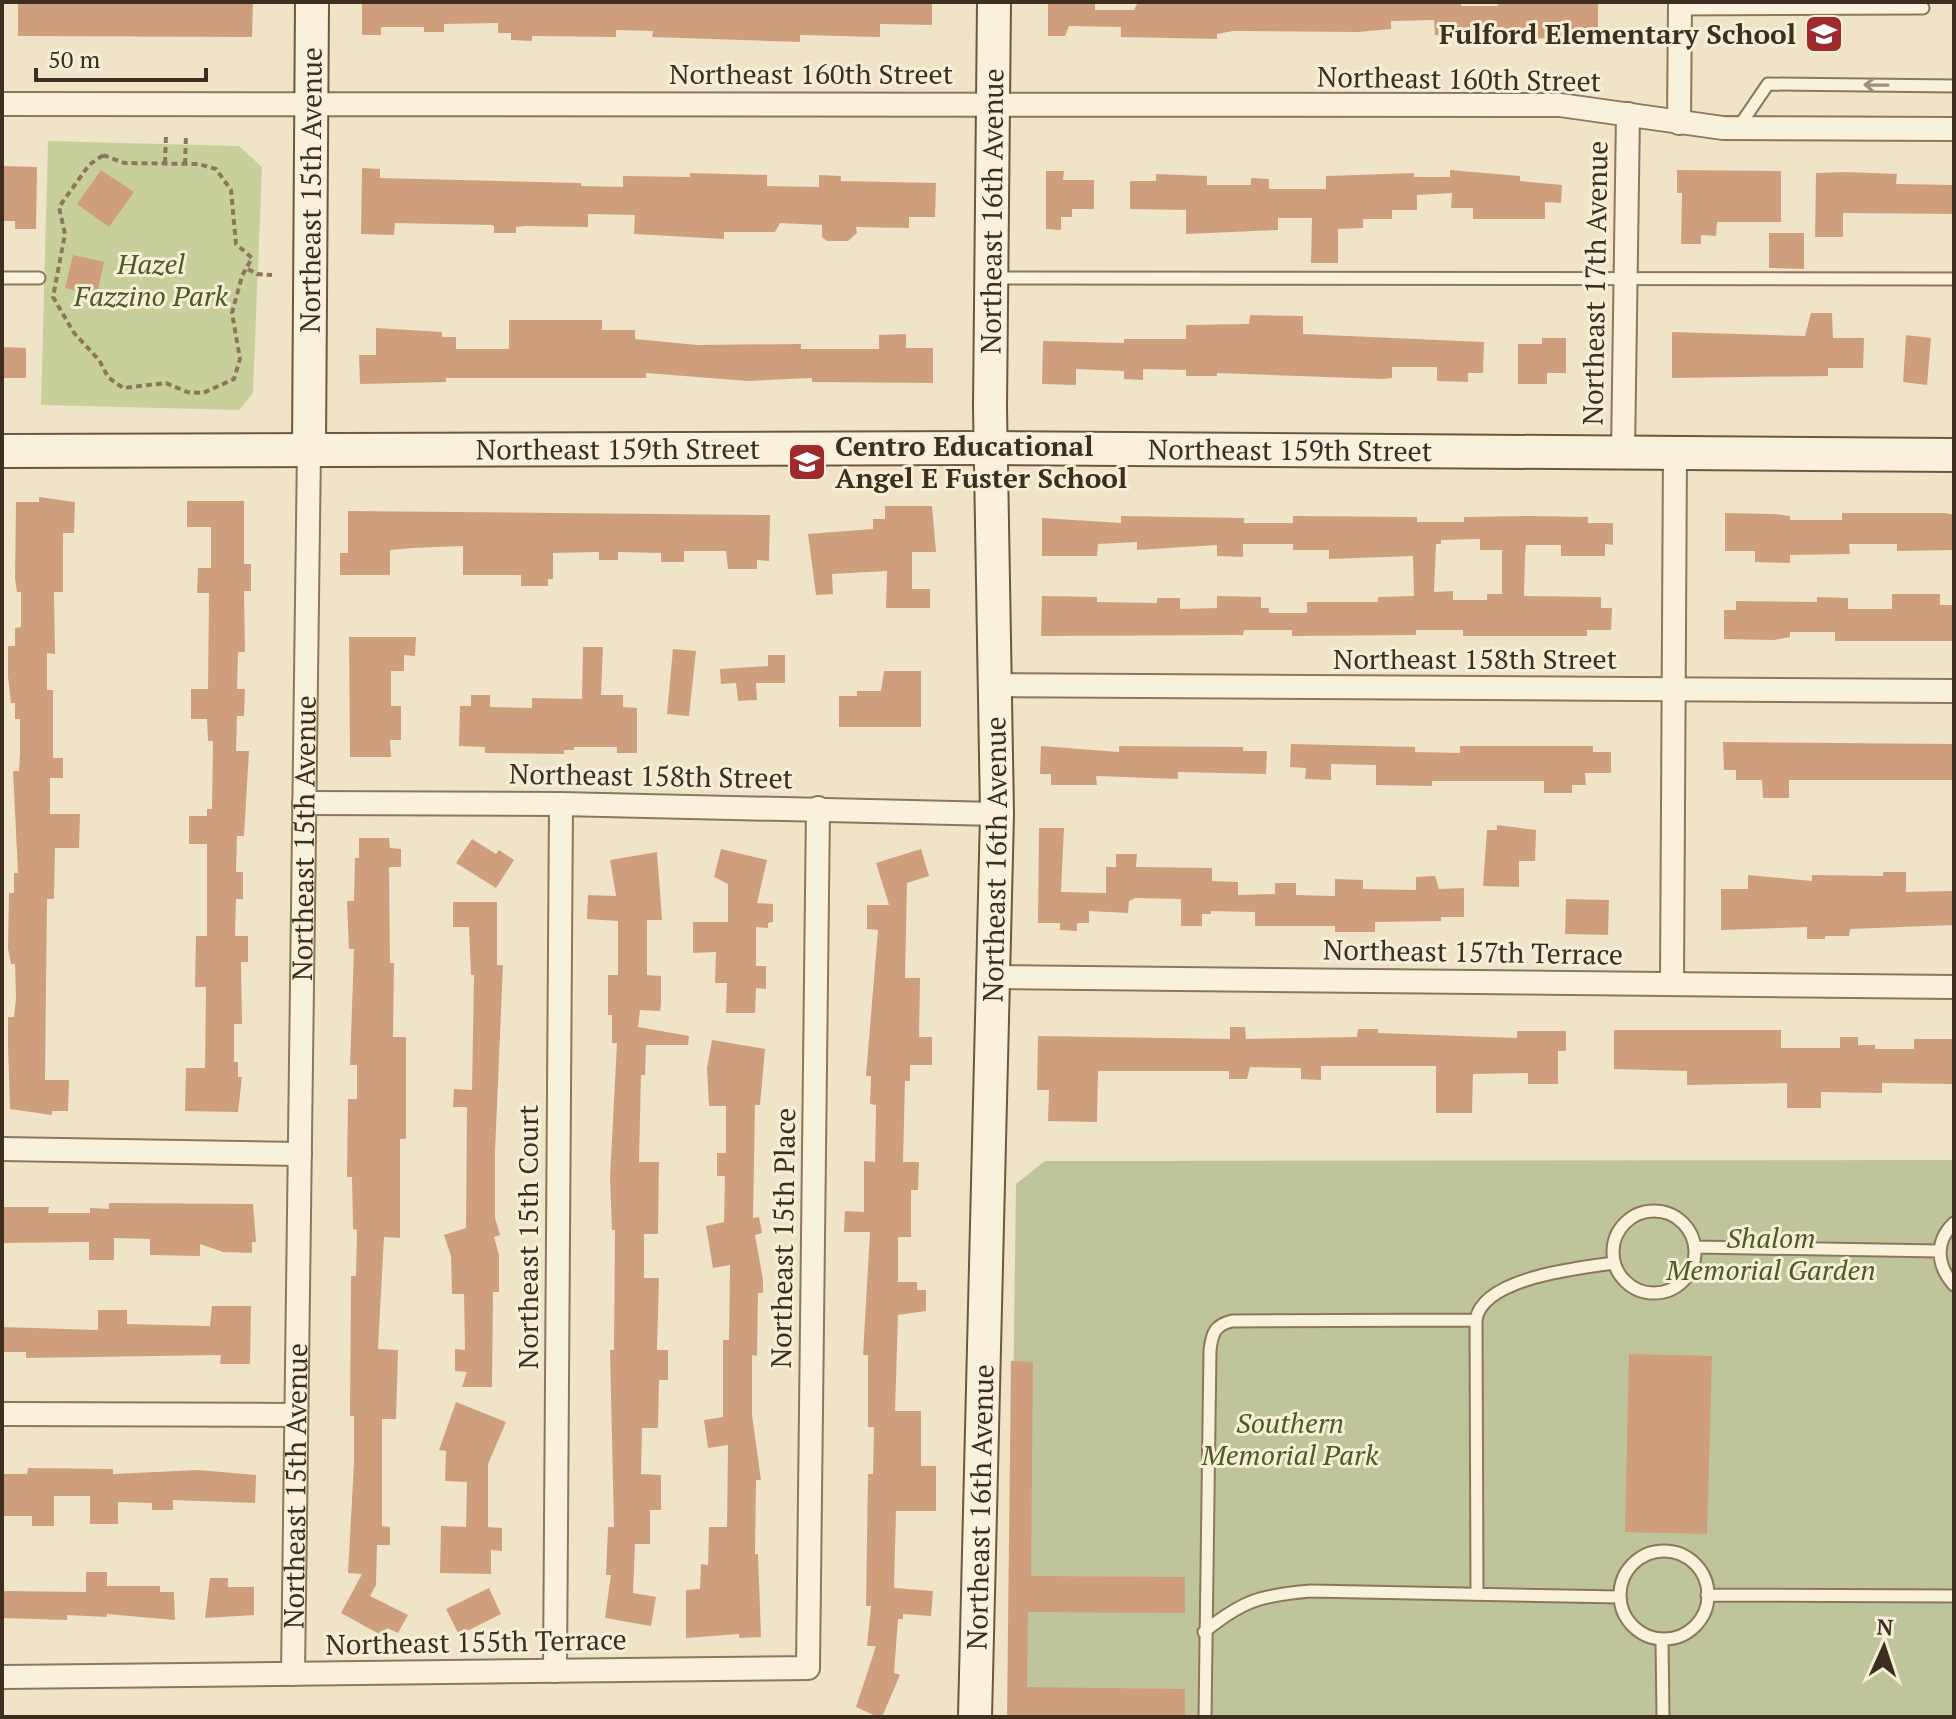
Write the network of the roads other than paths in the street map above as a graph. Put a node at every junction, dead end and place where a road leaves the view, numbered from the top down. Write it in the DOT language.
graph roads {
  1 [pos="312,2"];
  2 [pos="994,2"];
  3 [pos="1680,5"];
  4 [pos="1923,8"];
  5 [pos="1954,86"];
  6 [pos="312,102"];
  7 [pos="2,104"];
  8 [pos="994,105"];
  9 [pos="1628,114"];
  10 [pos="1679,123"];
  11 [pos="1738,128"];
  12 [pos="1954,129"];
  13 [pos="2,278"];
  14 [pos="39,278"];
  15 [pos="992,278"];
  16 [pos="1625,278"];
  17 [pos="1954,279"];
  18 [pos="309,448"];
  19 [pos="991,448"];
  20 [pos="2,451"];
  21 [pos="1623,453"];
  22 [pos="1675,453"];
  23 [pos="1954,455"];
  24 [pos="996,685"];
  25 [pos="1673,690"];
  26 [pos="1954,691"];
  27 [pos="304,803"];
  28 [pos="561,804"];
  29 [pos="818,808"];
  30 [pos="997,814"];
  31 [pos="992,977"];
  32 [pos="1672,984"];
  33 [pos="1954,987"];
  34 [pos="2,1149"];
  35 [pos="300,1154"];
  36 [pos="1954,1223"];
  37 [pos="1695,1247"];
  38 [pos="1939,1251"];
  39 [pos="1614,1263"];
  40 [pos="1954,1285"];
  41 [pos="1476,1320"];
  42 [pos="2,1414"];
  43 [pos="296,1415"];
  44 [pos="1477,1594"];
  45 [pos="1707,1595"];
  46 [pos="1954,1596"];
  47 [pos="1619,1597"];
  48 [pos="1204,1632"];
  49 [pos="1662,1639"];
  50 [pos="808,1668"];
  51 [pos="555,1671"];
  52 [pos="293,1674"];
  53 [pos="2,1677"];
  54 [pos="975,1717"];
  55 [pos="1205,1717"];
  56 [pos="1663,1717"];
  1 -- 6 [label="street, Northeast 15th Avenue"];
  2 -- 8 [label="street, Northeast 16th Avenue"];
  3 -- 4 [label="lane"];
  3 -- 10 [label="street"];
  5 -- 11 [label="lane, one-way"];
  6 -- 7 [label="street, Northeast 160th Street"];
  6 -- 8 [label="street, Northeast 160th Street"];
  6 -- 18 [label="street, Northeast 15th Avenue"];
  8 -- 9 [label="street, Northeast 160th Street"];
  8 -- 15 [label="street, Northeast 16th Avenue"];
  9 -- 10 [label="street, Northeast 160th Street"];
  9 -- 16 [label="street, Northeast 17th Avenue"];
  10 -- 11 [label="street, Northeast 160th Street"];
  11 -- 12 [label="street, Northeast 160th Street"];
  13 -- 14 [label="lane"];
  15 -- 16 [label="lane"];
  15 -- 19 [label="street, Northeast 16th Avenue"];
  16 -- 17 [label="lane"];
  16 -- 21 [label="street, Northeast 17th Avenue"];
  18 -- 19 [label="street, Northeast 159th Street"];
  18 -- 20 [label="street, Northeast 159th Street"];
  18 -- 27 [label="street, Northeast 15th Avenue"];
  19 -- 21 [label="street, Northeast 159th Street"];
  19 -- 24 [label="street, Northeast 16th Avenue"];
  21 -- 22 [label="street, Northeast 159th Street"];
  22 -- 23 [label="street, Northeast 159th Street"];
  22 -- 25 [label="street"];
  24 -- 25 [label="street, Northeast 158th Street"];
  24 -- 30 [label="street, Northeast 16th Avenue"];
  25 -- 26 [label="street, Northeast 158th Street"];
  25 -- 32 [label="street"];
  27 -- 28 [label="street, Northeast 158th Street"];
  27 -- 35 [label="street, Northeast 15th Avenue"];
  28 -- 29 [label="street, Northeast 158th Street"];
  28 -- 51 [label="street, Northeast 15th Court"];
  29 -- 30 [label="street, Northeast 158th Street"];
  29 -- 50 [label="street, Northeast 15th Place"];
  30 -- 31 [label="street, Northeast 16th Avenue"];
  31 -- 32 [label="street, Northeast 157th Terrace"];
  31 -- 54 [label="street, Northeast 16th Avenue"];
  32 -- 33 [label="street, Northeast 157th Terrace"];
  34 -- 35 [label="street"];
  35 -- 43 [label="street, Northeast 15th Avenue"];
  36 -- 38 [label="lane"];
  37 -- 38 [label="lane"];
  37 -- 39 [label="lane"];
  37 -- 39 [label="lane"];
  38 -- 40 [label="lane"];
  39 -- 41 [label="lane"];
  41 -- 44 [label="lane"];
  41 -- 48 [label="lane"];
  42 -- 43 [label="street"];
  43 -- 52 [label="street, Northeast 15th Avenue"];
  44 -- 47 [label="lane"];
  44 -- 48 [label="lane"];
  45 -- 46 [label="lane"];
  45 -- 47 [label="lane"];
  45 -- 49 [label="lane"];
  47 -- 49 [label="lane"];
  48 -- 55 [label="lane"];
  49 -- 56 [label="lane"];
  50 -- 51 [label="street, Northeast 155th Terrace"];
  51 -- 52 [label="street, Northeast 155th Terrace"];
  52 -- 53 [label="street, Northeast 155th Terrace"];
}
